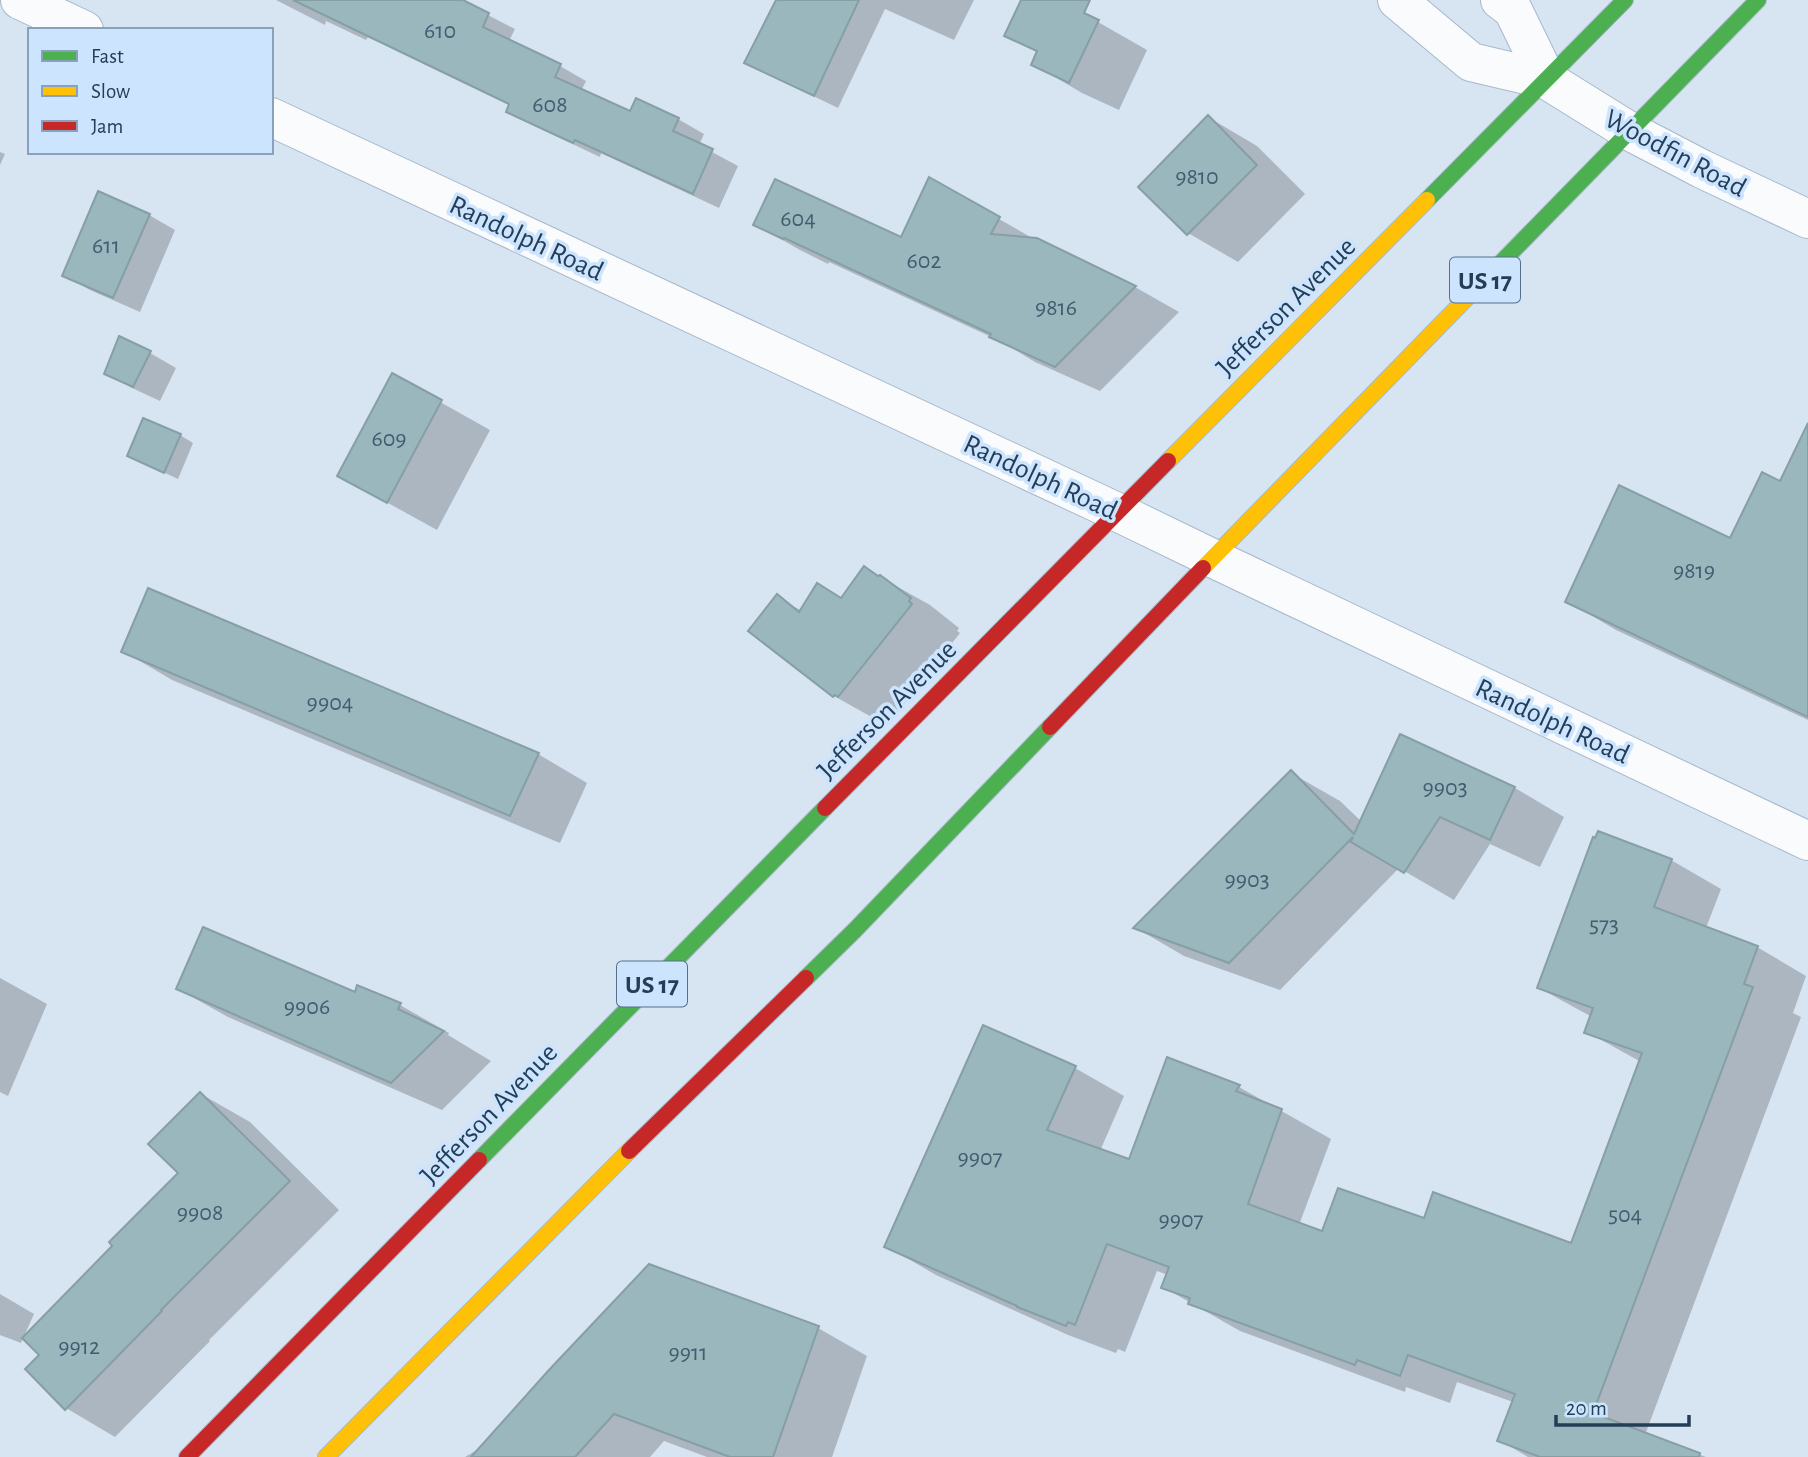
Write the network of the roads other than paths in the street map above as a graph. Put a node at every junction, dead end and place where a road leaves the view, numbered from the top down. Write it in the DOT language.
graph roads {
  1 [pos="20,0"];
  2 [pos="1398,0"];
  3 [pos="1500,0"];
  4 [pos="1625,0"];
  5 [pos="1758,0"];
  6 [pos="80,28"];
  7 [pos="1547,80"];
  8 [pos="273,118"];
  9 [pos="1629,131"];
  10 [pos="1808,219"];
  11 [pos="1117,512"];
  12 [pos="1212,558"];
  13 [pos="1808,842"];
  14 [pos="187,1457"];
  15 [pos="326,1457"];
  1 -- 6 [label="street"];
  2 -- 7 [label="street, Woodfin Road"];
  3 -- 7 [label="street"];
  4 -- 7 [label="main road, Jefferson Avenue / US 17"];
  5 -- 9 [label="main road, US 17"];
  7 -- 9 [label="street, Woodfin Road"];
  7 -- 11 [label="main road, Jefferson Avenue / US 17"];
  8 -- 11 [label="street, Randolph Road"];
  9 -- 10 [label="street, Woodfin Road"];
  9 -- 12 [label="main road, US 17"];
  11 -- 12 [label="street, Randolph Road"];
  11 -- 14 [label="main road, Jefferson Avenue / US 17"];
  12 -- 13 [label="street, Randolph Road"];
  12 -- 15 [label="main road, US 17"];
}
